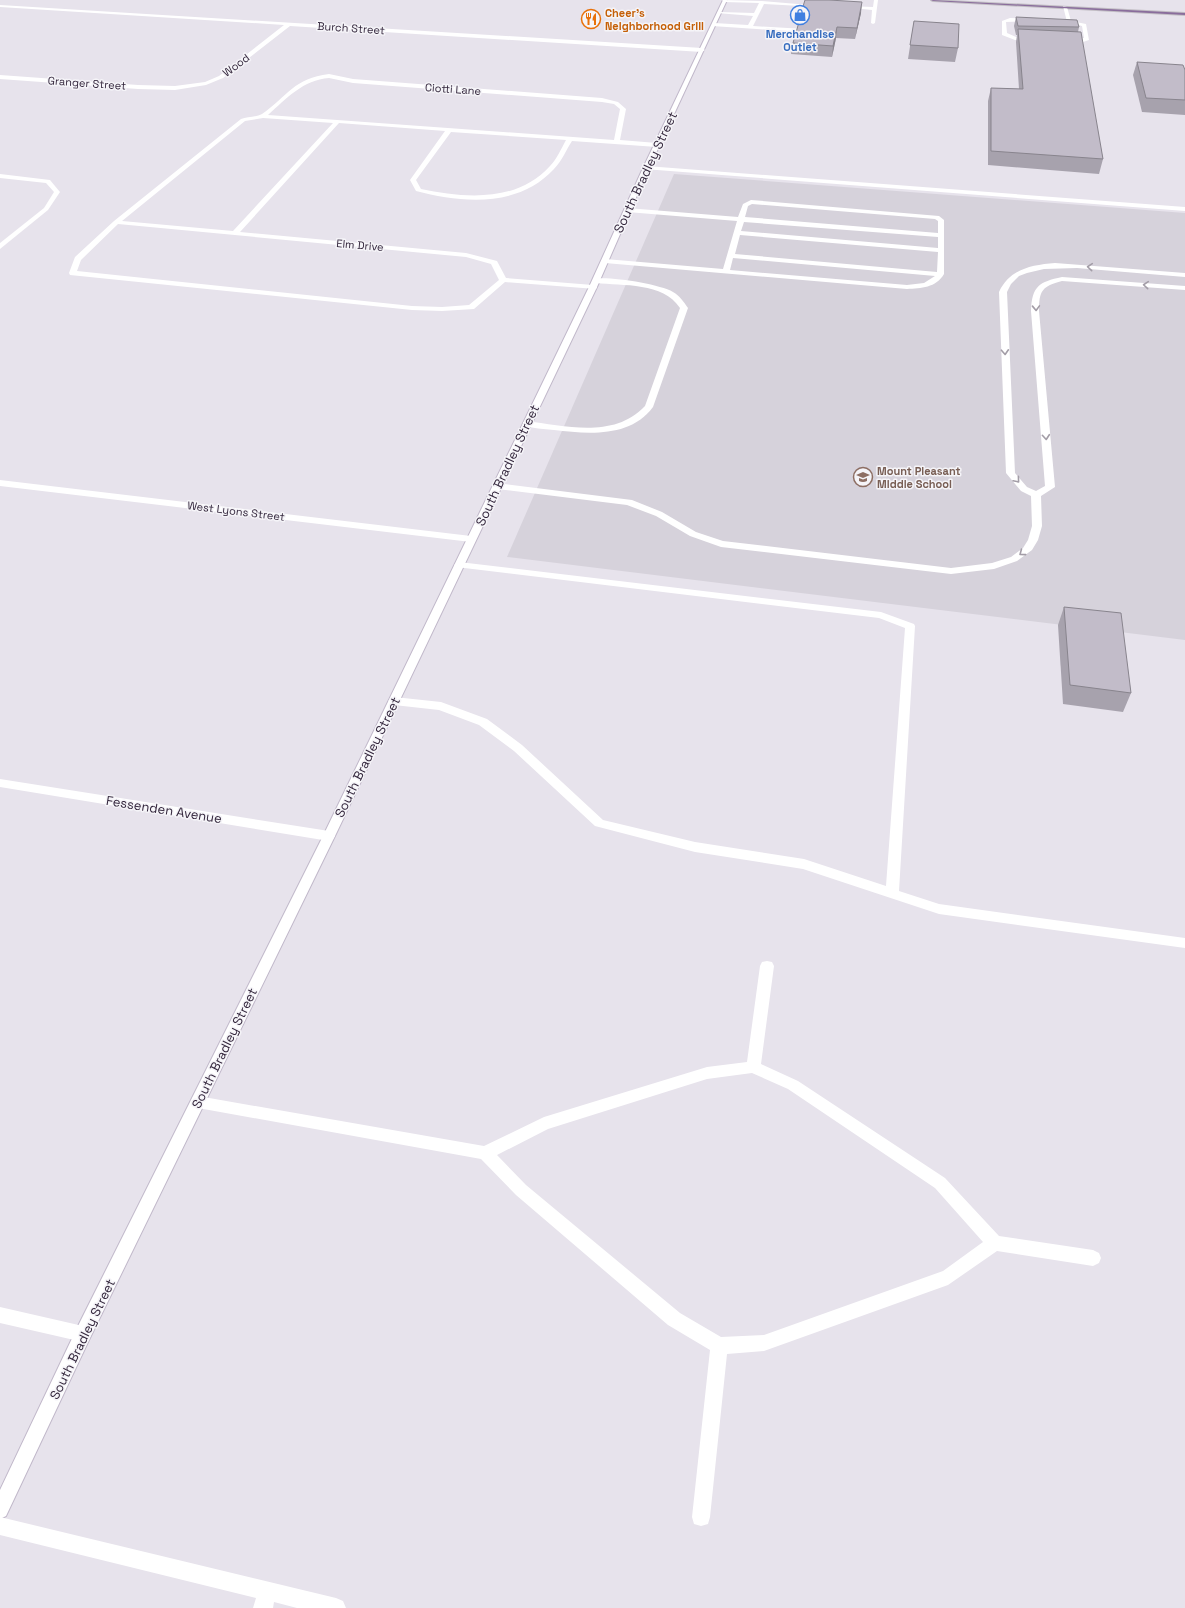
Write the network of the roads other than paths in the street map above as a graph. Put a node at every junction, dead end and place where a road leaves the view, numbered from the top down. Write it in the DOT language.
graph roads {
  1 [pos="724,0"];
  2 [pos="876,0"];
  3 [pos="933,0"];
  4 [pos="762,2"];
  5 [pos="0,6"];
  6 [pos="822,6"];
  7 [pos="837,7"];
  8 [pos="1065,7"];
  9 [pos="875,9"];
  10 [pos="719,13"];
  11 [pos="1185,14"];
  12 [pos="756,15"];
  13 [pos="1039,21"];
  14 [pos="1061,22"];
  15 [pos="1068,22"];
  16 [pos="873,23"];
  17 [pos="289,24"];
  18 [pos="714,25"];
  19 [pos="750,27"];
  20 [pos="803,30"];
  21 [pos="1036,39"];
  22 [pos="1058,40"];
  23 [pos="702,50"];
  24 [pos="0,77"];
  25 [pos="175,88"];
  26 [pos="263,116"];
  27 [pos="338,121"];
  28 [pos="450,129"];
  29 [pos="570,138"];
  30 [pos="617,141"];
  31 [pos="657,145"];
  32 [pos="646,168"];
  33 [pos="0,176"];
  34 [pos="1185,209"];
  35 [pos="627,210"];
  36 [pos="741,219"];
  37 [pos="116,222"];
  38 [pos="738,233"];
  39 [pos="234,234"];
  40 [pos="942,235"];
  41 [pos="0,247"];
  42 [pos="941,250"];
  43 [pos="731,256"];
  44 [pos="605,261"];
  45 [pos="726,272"];
  46 [pos="940,274"];
  47 [pos="1185,275"];
  48 [pos="503,280"];
  49 [pos="595,284"];
  50 [pos="1185,288"];
  51 [pos="526,424"];
  52 [pos="0,483"];
  53 [pos="497,486"];
  54 [pos="1036,495"];
  55 [pos="471,539"];
  56 [pos="459,565"];
  57 [pos="394,701"];
  58 [pos="0,783"];
  59 [pos="329,836"];
  60 [pos="892,893"];
  61 [pos="1185,943"];
  62 [pos="767,966"];
  63 [pos="753,1067"];
  64 [pos="198,1102"];
  65 [pos="485,1153"];
  66 [pos="995,1243"];
  67 [pos="1093,1258"];
  68 [pos="0,1315"];
  69 [pos="84,1334"];
  70 [pos="719,1346"];
  71 [pos="0,1510"];
  72 [pos="701,1517"];
  73 [pos="0,1526"];
  74 [pos="265,1600"];
  75 [pos="336,1608"];
  1 -- 4 [label="street"];
  1 -- 10 [label="street, South Bradley Street"];
  2 -- 9 [label="street"];
  3 -- 8 [label="main road"];
  4 -- 6 [label="street"];
  4 -- 12 [label="street"];
  5 -- 17 [label="street, Burch Street"];
  7 -- 9 [label="street"];
  8 -- 11 [label="main road"];
  8 -- 15 [label="street"];
  9 -- 16 [label="street"];
  10 -- 12 [label="street"];
  10 -- 18 [label="street, South Bradley Street"];
  12 -- 19 [label="street"];
  13 -- 21 [label="street"];
  14 -- 15 [label="street"];
  15 -- 22 [label="street"];
  17 -- 23 [label="street, Burch Street"];
  17 -- 25 [label="street, Wood"];
  18 -- 19 [label="street"];
  18 -- 23 [label="street, South Bradley Street"];
  19 -- 20 [label="street"];
  23 -- 31 [label="street, South Bradley Street"];
  24 -- 25 [label="street, Granger Street"];
  26 -- 27 [label="street"];
  26 -- 30 [label="street, Ciotti Lane"];
  26 -- 37 [label="street"];
  27 -- 28 [label="street"];
  27 -- 39 [label="street"];
  28 -- 29 [label="street"];
  28 -- 29 [label="street"];
  29 -- 30 [label="street"];
  30 -- 31 [label="street"];
  31 -- 32 [label="street, South Bradley Street"];
  32 -- 34 [label="street"];
  32 -- 35 [label="street, South Bradley Street"];
  33 -- 41 [label="street"];
  35 -- 36 [label="street"];
  35 -- 44 [label="street, South Bradley Street"];
  36 -- 38 [label="street"];
  36 -- 40 [label="street"];
  36 -- 40 [label="street"];
  37 -- 39 [label="street, Elm Drive"];
  37 -- 48 [label="street"];
  38 -- 42 [label="street"];
  38 -- 43 [label="street"];
  39 -- 48 [label="street, Elm Drive"];
  40 -- 42 [label="street"];
  42 -- 46 [label="street"];
  43 -- 45 [label="street"];
  43 -- 46 [label="street"];
  44 -- 45 [label="street"];
  44 -- 49 [label="street, South Bradley Street"];
  45 -- 46 [label="street"];
  47 -- 54 [label="street, one-way"];
  48 -- 49 [label="street"];
  49 -- 51 [label="street, South Bradley Street"];
  49 -- 51 [label="street"];
  50 -- 54 [label="street, one-way"];
  51 -- 53 [label="street, South Bradley Street"];
  52 -- 55 [label="street, West Lyons Street"];
  54 -- 53 [label="street, one-way"];
  53 -- 55 [label="street, South Bradley Street"];
  55 -- 56 [label="street, South Bradley Street"];
  56 -- 57 [label="street, South Bradley Street"];
  56 -- 60 [label="street"];
  57 -- 59 [label="street, South Bradley Street"];
  57 -- 60 [label="street"];
  58 -- 59 [label="street, Fessenden Avenue"];
  59 -- 64 [label="street, South Bradley Street"];
  60 -- 61 [label="street"];
  62 -- 63 [label="street"];
  63 -- 65 [label="street"];
  63 -- 66 [label="street"];
  64 -- 65 [label="street"];
  64 -- 69 [label="street, South Bradley Street"];
  65 -- 70 [label="street"];
  66 -- 67 [label="street"];
  66 -- 70 [label="street"];
  68 -- 69 [label="street"];
  69 -- 71 [label="street, South Bradley Street"];
  70 -- 72 [label="street"];
  73 -- 74 [label="street"];
  74 -- 75 [label="street"];
}
